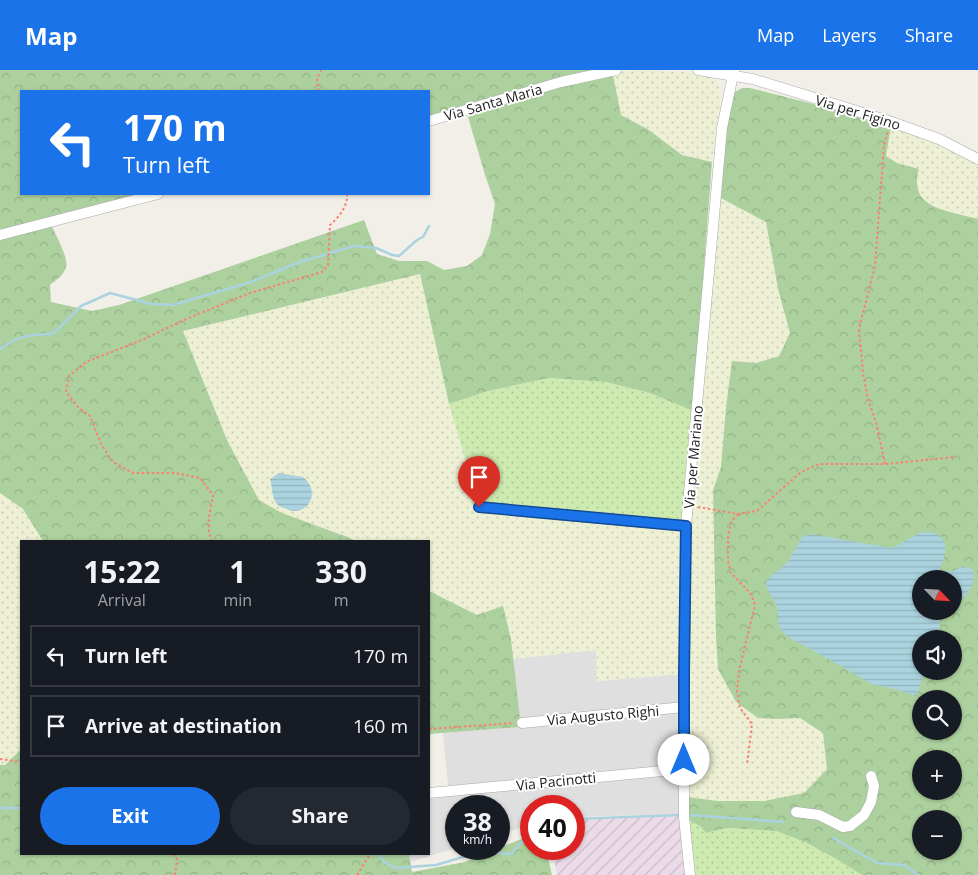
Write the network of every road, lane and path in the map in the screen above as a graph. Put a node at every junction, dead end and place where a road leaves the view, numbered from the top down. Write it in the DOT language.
graph roads {
  1 [pos="321,70"];
  2 [pos="616,70"];
  3 [pos="698,70"];
  4 [pos="599,72"];
  5 [pos="734,73"];
  6 [pos="319,90"];
  7 [pos="430,121"];
  8 [pos="889,121"];
  9 [pos="978,160"];
  10 [pos="154,195"];
  11 [pos="347,195"];
  12 [pos="0,235"];
  13 [pos="956,457"];
  14 [pos="885,464"];
  15 [pos="688,506"];
  16 [pos="479,507"];
  17 [pos="738,514"];
  18 [pos="686,526"];
  19 [pos="212,540"];
  20 [pos="684,707"];
  21 [pos="522,723"];
  22 [pos="430,729"];
  23 [pos="0,759"];
  24 [pos="20,762"];
  25 [pos="747,765"];
  26 [pos="684,768"];
  27 [pos="871,776"];
  28 [pos="430,793"];
  29 [pos="796,812"];
  30 [pos="174,855"];
  31 [pos="369,855"];
  32 [pos="175,875"];
  33 [pos="357,875"];
  34 [pos="690,875"];
  1 -- 6 [label="path"];
  2 -- 4 [label="street, Via Santa Maria"];
  3 -- 5 [label="street"];
  4 -- 7 [label="street, Via Santa Maria"];
  5 -- 8 [label="street, Via per Figino"];
  5 -- 15 [label="street, Via per Mariano"];
  8 -- 9 [label="street, Via per Figino"];
  8 -- 14 [label="path"];
  10 -- 12 [label="street"];
  11 -- 19 [label="path"];
  13 -- 14 [label="path"];
  14 -- 17 [label="path"];
  15 -- 17 [label="path"];
  15 -- 18 [label="street, Via per Mariano"];
  16 -- 18 [label="street"];
  17 -- 25 [label="path"];
  18 -- 20 [label="street, Via per Mariano"];
  20 -- 21 [label="street, Via Augusto Righi"];
  20 -- 26 [label="street, Via per Mariano"];
  21 -- 22 [label="path"];
  23 -- 24 [label="path"];
  26 -- 28 [label="street, Via Pacinotti"];
  26 -- 34 [label="street, Via per Mariano"];
  27 -- 29 [label="street"];
  30 -- 32 [label="path"];
  31 -- 33 [label="path"];
}
